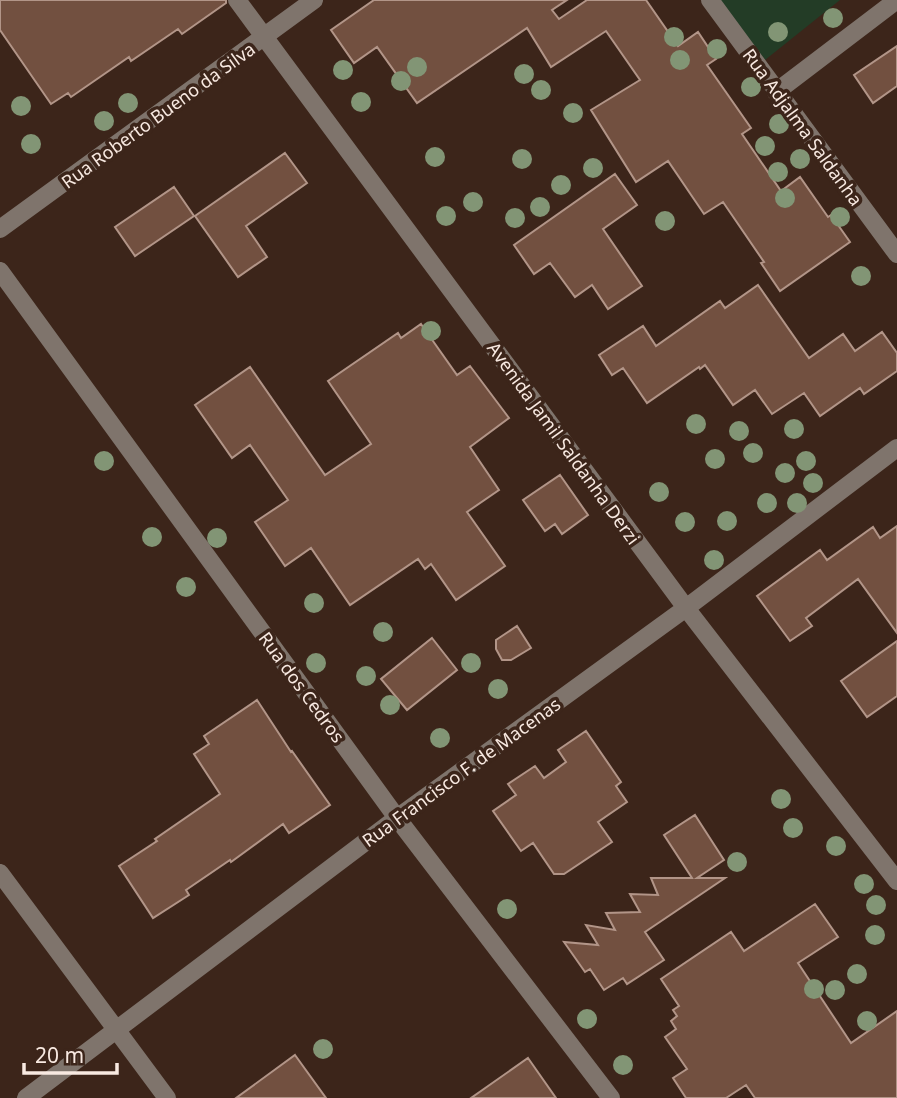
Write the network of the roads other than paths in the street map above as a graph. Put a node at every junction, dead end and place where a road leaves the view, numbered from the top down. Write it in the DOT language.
graph roads {
  1 [pos="237,0"];
  2 [pos="314,0"];
  3 [pos="710,0"];
  4 [pos="897,0"];
  5 [pos="265,37"];
  6 [pos="776,92"];
  7 [pos="0,229"];
  8 [pos="897,254"];
  9 [pos="0,271"];
  10 [pos="897,448"];
  11 [pos="686,608"];
  12 [pos="397,818"];
  13 [pos="0,873"];
  14 [pos="897,881"];
  15 [pos="117,1030"];
  16 [pos="26,1098"];
  17 [pos="167,1098"];
  18 [pos="611,1098"];
  1 -- 5 [label="street, Avenida Jamil Saldanha Derzi"];
  2 -- 5 [label="street, Rua Roberto Bueno da Silva"];
  3 -- 6 [label="street, Rua Adjalma Saldanha"];
  4 -- 6 [label="street"];
  5 -- 7 [label="street, Rua Roberto Bueno da Silva"];
  5 -- 11 [label="street, Avenida Jamil Saldanha Derzi"];
  6 -- 8 [label="street, Rua Adjalma Saldanha"];
  9 -- 12 [label="street, Rua dos Cedros"];
  10 -- 11 [label="street, Rua Francisco F. de Macenas"];
  11 -- 12 [label="street, Rua Francisco F. de Macenas"];
  11 -- 14 [label="street, Avenida Jamil Saldanha Derzi"];
  12 -- 15 [label="street, Rua Francisco F. de Macenas"];
  12 -- 18 [label="street, Rua dos Cedros"];
  13 -- 15 [label="street"];
  15 -- 16 [label="street, Rua Francisco F. de Macenas"];
  15 -- 17 [label="street"];
}
